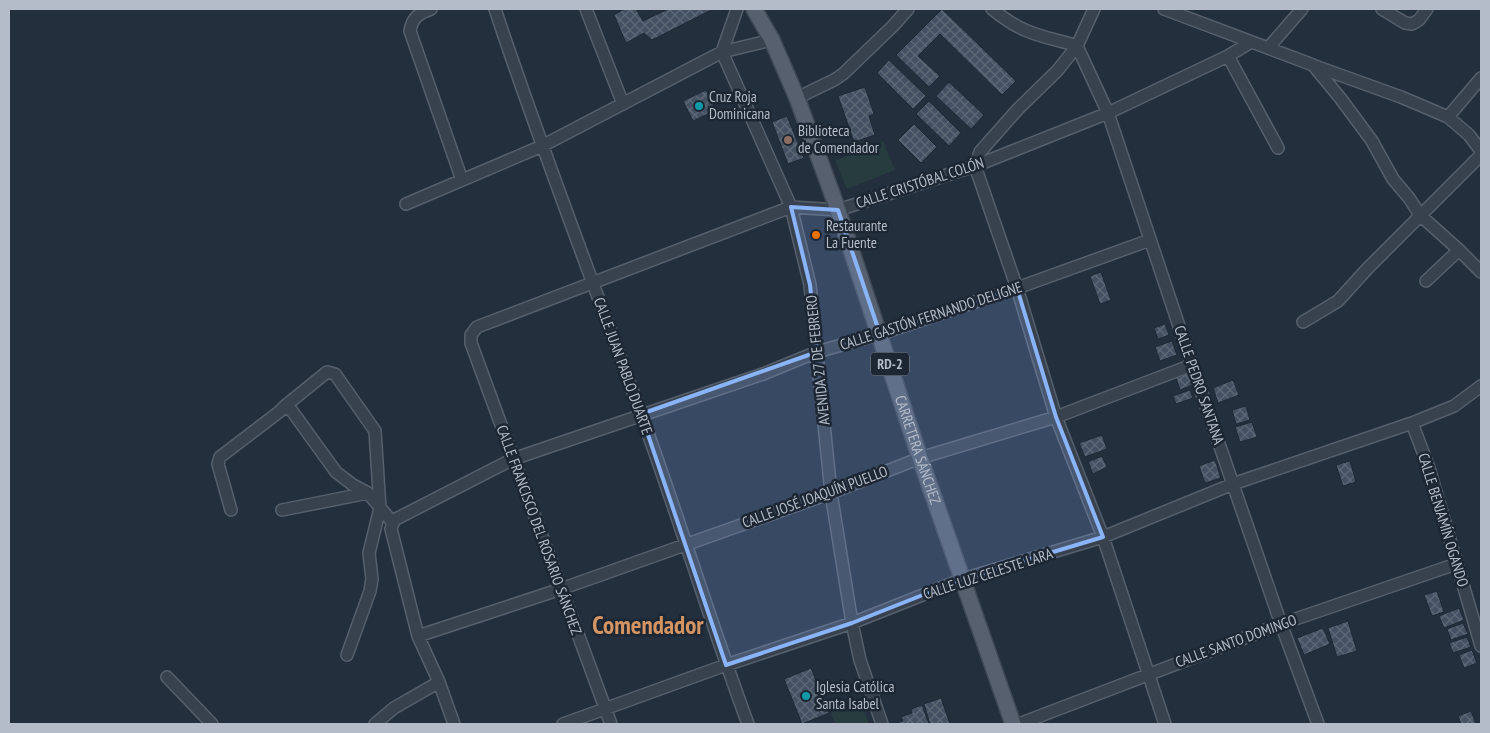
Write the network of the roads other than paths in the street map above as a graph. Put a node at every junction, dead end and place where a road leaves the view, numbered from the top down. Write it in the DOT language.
graph roads {
  1 [pos="431,9"];
  2 [pos="495,9"];
  3 [pos="586,9"];
  4 [pos="737,9"];
  5 [pos="754,9"];
  6 [pos="908,9"];
  7 [pos="992,9"];
  8 [pos="1094,9"];
  9 [pos="1164,9"];
  10 [pos="1302,9"];
  11 [pos="1382,9"];
  12 [pos="1427,9"];
  13 [pos="772,40"];
  14 [pos="1251,42"];
  15 [pos="1078,46"];
  16 [pos="1269,47"];
  17 [pos="722,52"];
  18 [pos="1228,56"];
  19 [pos="1313,65"];
  20 [pos="1481,78"];
  21 [pos="796,98"];
  22 [pos="623,104"];
  23 [pos="1108,113"];
  24 [pos="1448,117"];
  25 [pos="542,146"];
  26 [pos="1278,148"];
  27 [pos="1481,153"];
  28 [pos="975,166"];
  29 [pos="462,180"];
  30 [pos="406,204"];
  31 [pos="792,207"];
  32 [pos="838,210"];
  33 [pos="1420,215"];
  34 [pos="1150,240"];
  35 [pos="1459,250"];
  36 [pos="1481,272"];
  37 [pos="1426,281"];
  38 [pos="592,282"];
  39 [pos="1017,288"];
  40 [pos="1303,322"];
  41 [pos="880,334"];
  42 [pos="471,335"];
  43 [pos="817,352"];
  44 [pos="1192,365"];
  45 [pos="1481,386"];
  46 [pos="284,406"];
  47 [pos="641,414"];
  48 [pos="1056,417"];
  49 [pos="1412,423"];
  50 [pos="920,458"];
  51 [pos="513,460"];
  52 [pos="1233,484"];
  53 [pos="368,493"];
  54 [pos="831,493"];
  55 [pos="380,508"];
  56 [pos="231,510"];
  57 [pos="282,510"];
  58 [pos="393,523"];
  59 [pos="1103,537"];
  60 [pos="687,544"];
  61 [pos="1456,564"];
  62 [pos="963,579"];
  63 [pos="561,588"];
  64 [pos="852,624"];
  65 [pos="1281,624"];
  66 [pos="418,636"];
  67 [pos="1481,646"];
  68 [pos="347,655"];
  69 [pos="726,665"];
  70 [pos="1147,674"];
  71 [pos="168,677"];
  72 [pos="439,682"];
  73 [pos="605,708"];
  74 [pos="212,724"];
  75 [pos="374,724"];
  76 [pos="454,724"];
  77 [pos="563,724"];
  78 [pos="611,724"];
  79 [pos="748,724"];
  80 [pos="882,724"];
  81 [pos="1013,724"];
  82 [pos="1019,724"];
  83 [pos="1165,724"];
  84 [pos="1318,724"];
  1 -- 29 [label="street"];
  2 -- 25 [label="street, CALLE JUAN PABLO DUARTE"];
  3 -- 22 [label="street"];
  4 -- 17 [label="street"];
  5 -- 13 [label="main road, CARRETERA SÁNCHEZ / RD-2"];
  6 -- 21 [label="street"];
  7 -- 15 [label="street"];
  8 -- 15 [label="street"];
  9 -- 14 [label="street"];
  10 -- 16 [label="street"];
  11 -- 12 [label="street"];
  13 -- 17 [label="street"];
  13 -- 21 [label="main road, CARRETERA SÁNCHEZ / RD-2"];
  14 -- 16 [label="street"];
  14 -- 18 [label="street, CALLE CRISTÓBAL COLÓN"];
  15 -- 23 [label="street, CALLE PEDRO SANTANA"];
  15 -- 28 [label="street"];
  16 -- 19 [label="street"];
  17 -- 22 [label="street"];
  17 -- 31 [label="street, AVENIDA 27 DE FEBRERO"];
  18 -- 23 [label="street, CALLE CRISTÓBAL COLÓN"];
  18 -- 26 [label="street"];
  19 -- 24 [label="street"];
  19 -- 33 [label="street"];
  20 -- 24 [label="street"];
  21 -- 32 [label="main road, CARRETERA SÁNCHEZ / RD-2"];
  22 -- 25 [label="street"];
  23 -- 28 [label="street, CALLE CRISTÓBAL COLÓN"];
  23 -- 34 [label="street, CALLE PEDRO SANTANA"];
  24 -- 27 [label="street"];
  25 -- 29 [label="street"];
  25 -- 38 [label="street, CALLE JUAN PABLO DUARTE"];
  27 -- 33 [label="street"];
  28 -- 32 [label="street, CALLE CRISTÓBAL COLÓN"];
  28 -- 39 [label="street"];
  29 -- 30 [label="street"];
  31 -- 32 [label="street, CALLE CRISTÓBAL COLÓN"];
  31 -- 38 [label="street, CALLE CRISTÓBAL COLÓN"];
  31 -- 43 [label="street, AVENIDA 27 DE FEBRERO"];
  32 -- 41 [label="main road, CARRETERA SÁNCHEZ / RD-2"];
  33 -- 35 [label="street"];
  33 -- 40 [label="street"];
  34 -- 39 [label="street, CALLE GASTÓN FERNANDO DELIGNE"];
  34 -- 44 [label="street, CALLE PEDRO SANTANA"];
  35 -- 36 [label="street"];
  35 -- 37 [label="street"];
  38 -- 42 [label="street, CALLE CRISTÓBAL COLÓN"];
  38 -- 47 [label="street, CALLE JUAN PABLO DUARTE"];
  39 -- 41 [label="street, CALLE GASTÓN FERNANDO DELIGNE"];
  39 -- 48 [label="street"];
  41 -- 43 [label="street, CALLE GASTÓN FERNANDO DELIGNE"];
  41 -- 50 [label="main road, CARRETERA SÁNCHEZ / RD-2"];
  42 -- 51 [label="street, CALLE FRANCISCO DEL ROSARIO SÁNCHEZ"];
  43 -- 47 [label="street, CALLE GASTÓN FERNANDO DELIGNE"];
  43 -- 54 [label="street, AVENIDA 27 DE FEBRERO"];
  44 -- 48 [label="street, CALLE JOSÉ JOAQUÍN PUELLO"];
  44 -- 52 [label="street, CALLE PEDRO SANTANA"];
  45 -- 49 [label="street, CALLE LUZ CELESTE LARA"];
  46 -- 53 [label="street"];
  46 -- 55 [label="street"];
  46 -- 56 [label="street"];
  47 -- 51 [label="street, CALLE GASTÓN FERNANDO DELIGNE"];
  47 -- 60 [label="street, CALLE JUAN PABLO DUARTE"];
  48 -- 50 [label="street, CALLE JOSÉ JOAQUÍN PUELLO"];
  48 -- 59 [label="street"];
  49 -- 52 [label="street, CALLE LUZ CELESTE LARA"];
  49 -- 61 [label="street, CALLE BENJAMÍN OGANDO"];
  50 -- 54 [label="street, CALLE JOSÉ JOAQUÍN PUELLO"];
  50 -- 62 [label="main road, CARRETERA SÁNCHEZ / RD-2"];
  51 -- 58 [label="street, CALLE GASTÓN FERNANDO DELIGNE"];
  51 -- 63 [label="street, CALLE FRANCISCO DEL ROSARIO SÁNCHEZ"];
  52 -- 59 [label="street, CALLE LUZ CELESTE LARA"];
  52 -- 65 [label="street, CALLE PEDRO SANTANA"];
  53 -- 55 [label="street"];
  53 -- 57 [label="street"];
  54 -- 60 [label="street, CALLE JOSÉ JOAQUÍN PUELLO"];
  54 -- 64 [label="street, AVENIDA 27 DE FEBRERO"];
  55 -- 58 [label="street"];
  55 -- 68 [label="street"];
  58 -- 66 [label="street"];
  59 -- 62 [label="street, CALLE LUZ CELESTE LARA"];
  59 -- 70 [label="street"];
  60 -- 63 [label="street, CALLE JOSÉ JOAQUÍN PUELLO"];
  60 -- 69 [label="street, CALLE JUAN PABLO DUARTE"];
  61 -- 65 [label="street, CALLE SANTO DOMINGO"];
  61 -- 67 [label="street, CALLE BENJAMÍN OGANDO"];
  62 -- 64 [label="street, CALLE LUZ CELESTE LARA"];
  62 -- 81 [label="main road, CARRETERA SÁNCHEZ / RD-2"];
  63 -- 66 [label="street, CALLE JOSÉ JOAQUÍN PUELLO"];
  63 -- 73 [label="street, CALLE FRANCISCO DEL ROSARIO SÁNCHEZ"];
  64 -- 69 [label="street, CALLE LUZ CELESTE LARA"];
  64 -- 80 [label="street, AVENIDA 27 DE FEBRERO"];
  65 -- 70 [label="street, CALLE SANTO DOMINGO"];
  65 -- 84 [label="street, CALLE PEDRO SANTANA"];
  66 -- 72 [label="street"];
  69 -- 73 [label="street, CALLE LUZ CELESTE LARA"];
  69 -- 79 [label="street, CALLE JUAN PABLO DUARTE"];
  70 -- 82 [label="street, CALLE SANTO DOMINGO"];
  70 -- 83 [label="street"];
  71 -- 74 [label="street"];
  72 -- 75 [label="street"];
  72 -- 76 [label="street"];
  73 -- 77 [label="street, CALLE LUZ CELESTE LARA"];
  73 -- 78 [label="street, CALLE FRANCISCO DEL ROSARIO SÁNCHEZ"];
}
